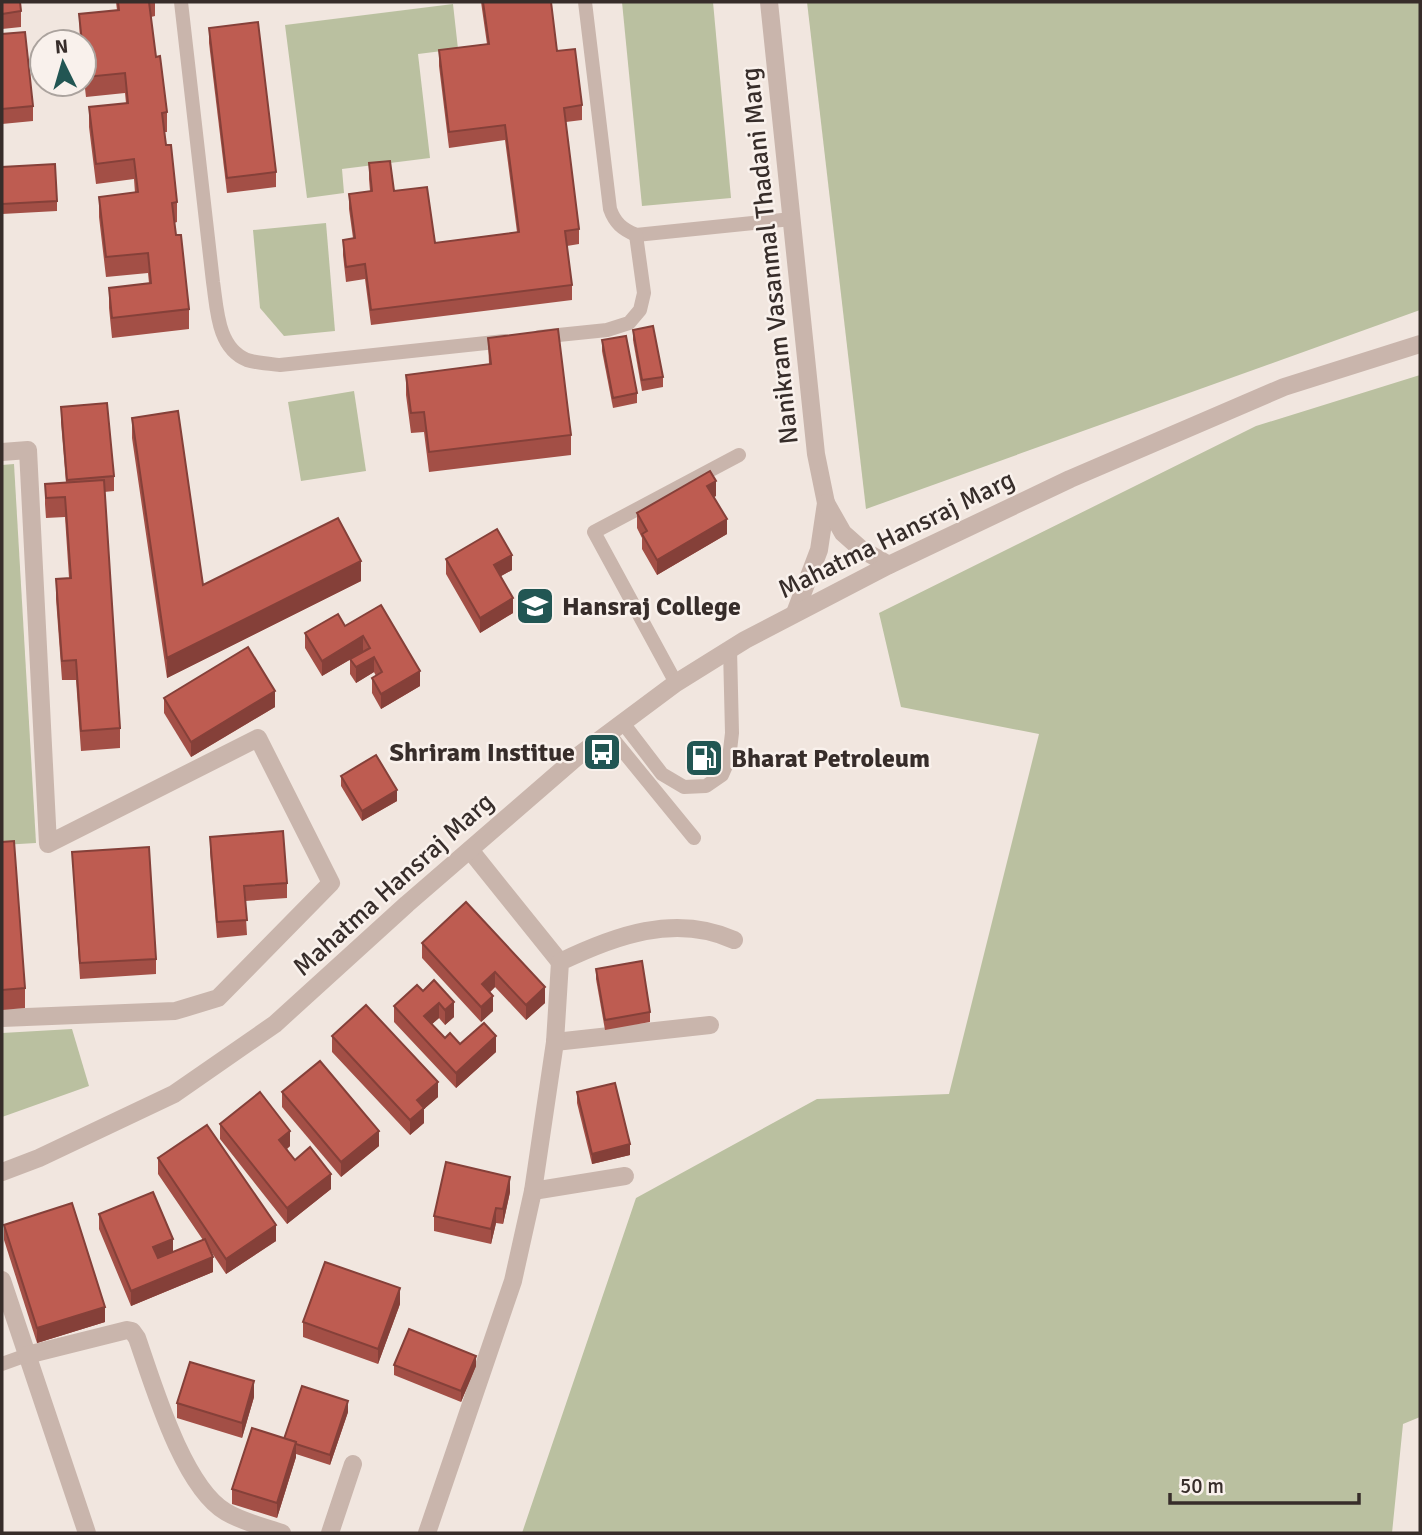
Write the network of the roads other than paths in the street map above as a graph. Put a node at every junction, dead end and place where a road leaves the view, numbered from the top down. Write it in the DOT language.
graph roads {
  1 [pos="181,2"];
  2 [pos="585,2"];
  3 [pos="769,2"];
  4 [pos="792,219"];
  5 [pos="636,235"];
  6 [pos="1420,344"];
  7 [pos="2,452"];
  8 [pos="739,455"];
  9 [pos="826,503"];
  10 [pos="888,565"];
  11 [pos="795,612"];
  12 [pos="730,649"];
  13 [pos="676,683"];
  14 [pos="616,728"];
  15 [pos="694,838"];
  16 [pos="470,849"];
  17 [pos="734,940"];
  18 [pos="559,962"];
  19 [pos="2,1018"];
  20 [pos="710,1025"];
  21 [pos="555,1042"];
  22 [pos="2,1172"];
  23 [pos="625,1176"];
  24 [pos="533,1192"];
  25 [pos="2,1279"];
  26 [pos="27,1355"];
  27 [pos="2,1364"];
  28 [pos="353,1464"];
  29 [pos="234,1525"];
  30 [pos="87,1533"];
  31 [pos="282,1533"];
  32 [pos="330,1533"];
  33 [pos="427,1533"];
  1 -- 5 [label="lane"];
  2 -- 5 [label="lane"];
  3 -- 4 [label="street, Nanikram Vasanmal Thadani Marg"];
  4 -- 5 [label="lane"];
  4 -- 9 [label="street, Nanikram Vasanmal Thadani Marg"];
  6 -- 10 [label="street, Mahatma Hansraj Marg"];
  7 -- 19 [label="street"];
  8 -- 13 [label="lane"];
  9 -- 10 [label="street"];
  9 -- 11 [label="street"];
  10 -- 11 [label="street, Mahatma Hansraj Marg"];
  11 -- 12 [label="street, Mahatma Hansraj Marg"];
  12 -- 13 [label="street, Mahatma Hansraj Marg"];
  12 -- 14 [label="lane"];
  13 -- 14 [label="street, Mahatma Hansraj Marg"];
  14 -- 15 [label="lane"];
  14 -- 16 [label="street, Mahatma Hansraj Marg"];
  16 -- 18 [label="street"];
  16 -- 22 [label="street, Mahatma Hansraj Marg"];
  17 -- 18 [label="street"];
  18 -- 21 [label="street"];
  20 -- 21 [label="street"];
  21 -- 24 [label="street"];
  23 -- 24 [label="street"];
  24 -- 33 [label="street"];
  25 -- 26 [label="street"];
  26 -- 27 [label="lane"];
  26 -- 29 [label="street"];
  26 -- 30 [label="street"];
  28 -- 32 [label="street"];
  29 -- 31 [label="street"];
}
